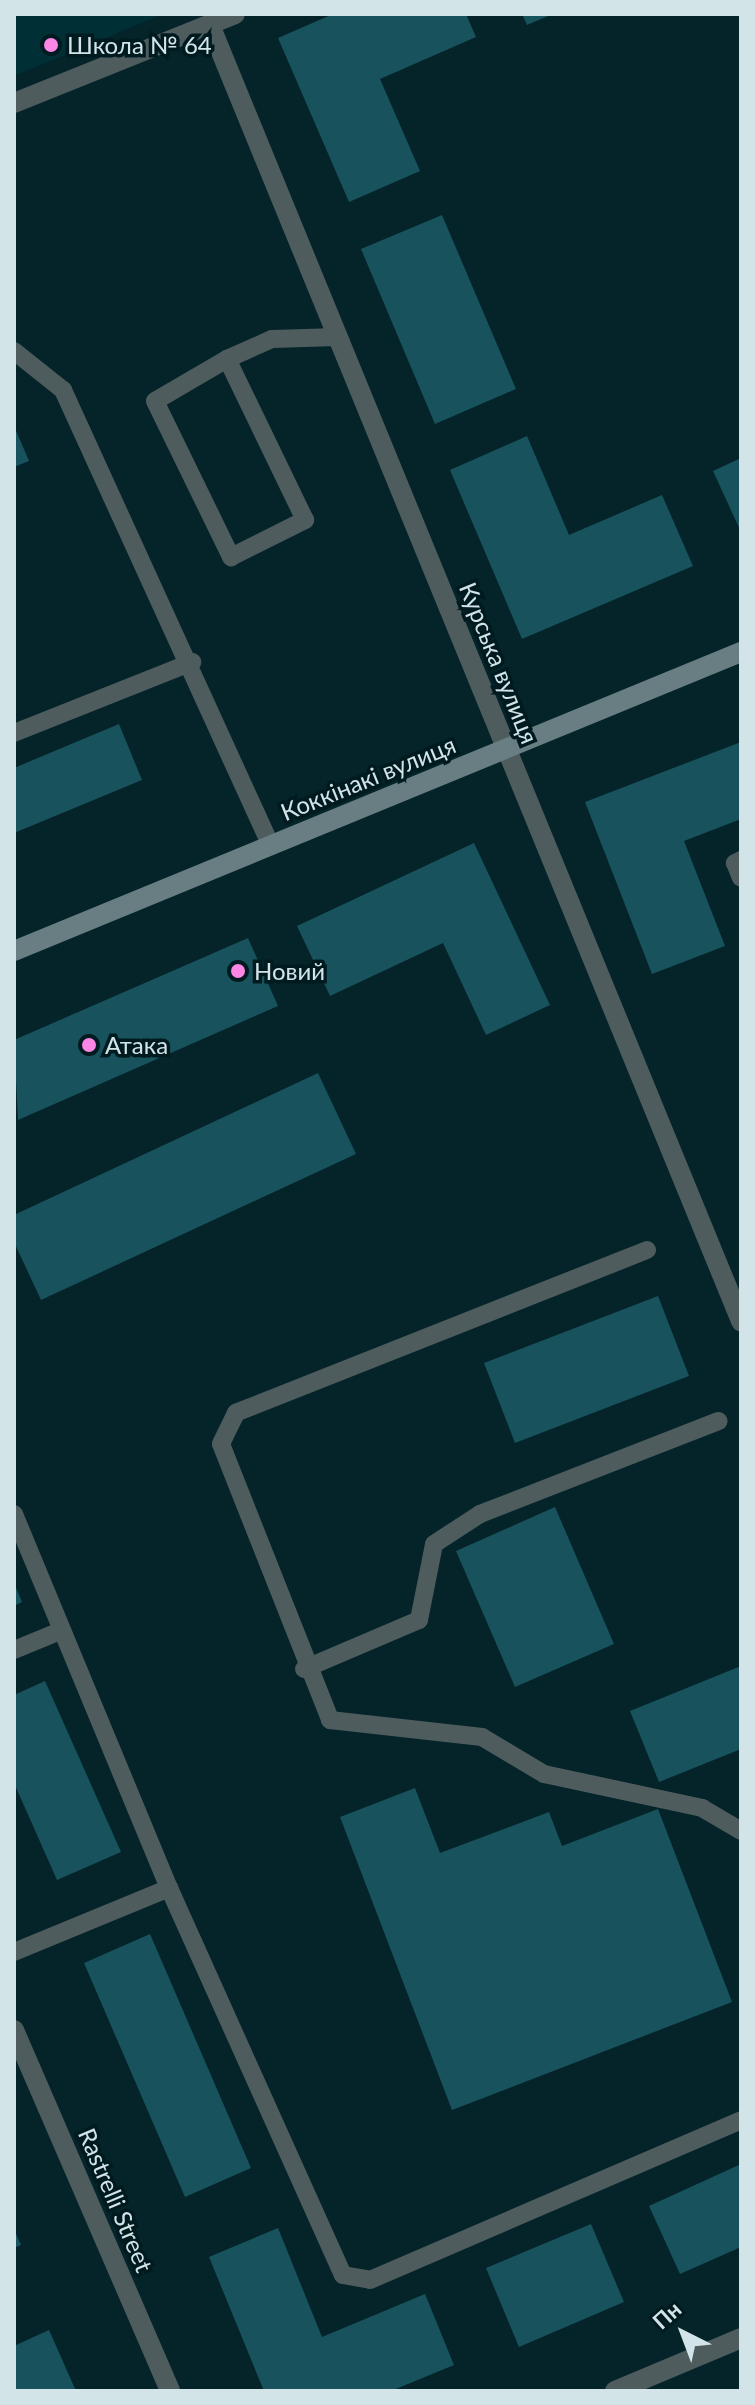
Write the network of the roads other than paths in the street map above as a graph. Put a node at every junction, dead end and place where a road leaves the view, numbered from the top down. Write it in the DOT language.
graph roads {
  1 [pos="235,14"];
  2 [pos="210,25"];
  3 [pos="14,103"];
  4 [pos="338,337"];
  5 [pos="14,351"];
  6 [pos="227,359"];
  7 [pos="741,652"];
  8 [pos="192,662"];
  9 [pos="14,733"];
  10 [pos="507,750"];
  11 [pos="271,846"];
  12 [pos="741,860"];
  13 [pos="741,878"];
  14 [pos="14,951"];
  15 [pos="647,1250"];
  16 [pos="741,1321"];
  17 [pos="718,1421"];
  18 [pos="14,1514"];
  19 [pos="60,1631"];
  20 [pos="14,1650"];
  21 [pos="304,1669"];
  22 [pos="741,1831"];
  23 [pos="169,1888"];
  24 [pos="14,1952"];
  25 [pos="14,2030"];
  26 [pos="741,2120"];
  27 [pos="741,2338"];
  28 [pos="170,2391"];
  29 [pos="615,2391"];
  1 -- 2 [label="street"];
  2 -- 3 [label="street"];
  2 -- 4 [label="street, Курська вулиця"];
  4 -- 6 [label="lane"];
  4 -- 10 [label="street, Курська вулиця"];
  5 -- 8 [label="lane"];
  6 -- 6 [label="lane"];
  7 -- 10 [label="street, Коккінакі вулиця"];
  8 -- 9 [label="lane"];
  8 -- 11 [label="lane"];
  10 -- 11 [label="street, Коккінакі вулиця"];
  10 -- 16 [label="street, Курська вулиця"];
  11 -- 14 [label="street, Коккінакі вулиця"];
  12 -- 13 [label="lane"];
  15 -- 21 [label="lane"];
  17 -- 21 [label="lane"];
  18 -- 19 [label="lane"];
  19 -- 20 [label="lane"];
  19 -- 23 [label="lane"];
  21 -- 22 [label="lane"];
  23 -- 24 [label="lane"];
  23 -- 26 [label="lane"];
  25 -- 28 [label="street, Rastrelli Street"];
  27 -- 29 [label="street"];
}
